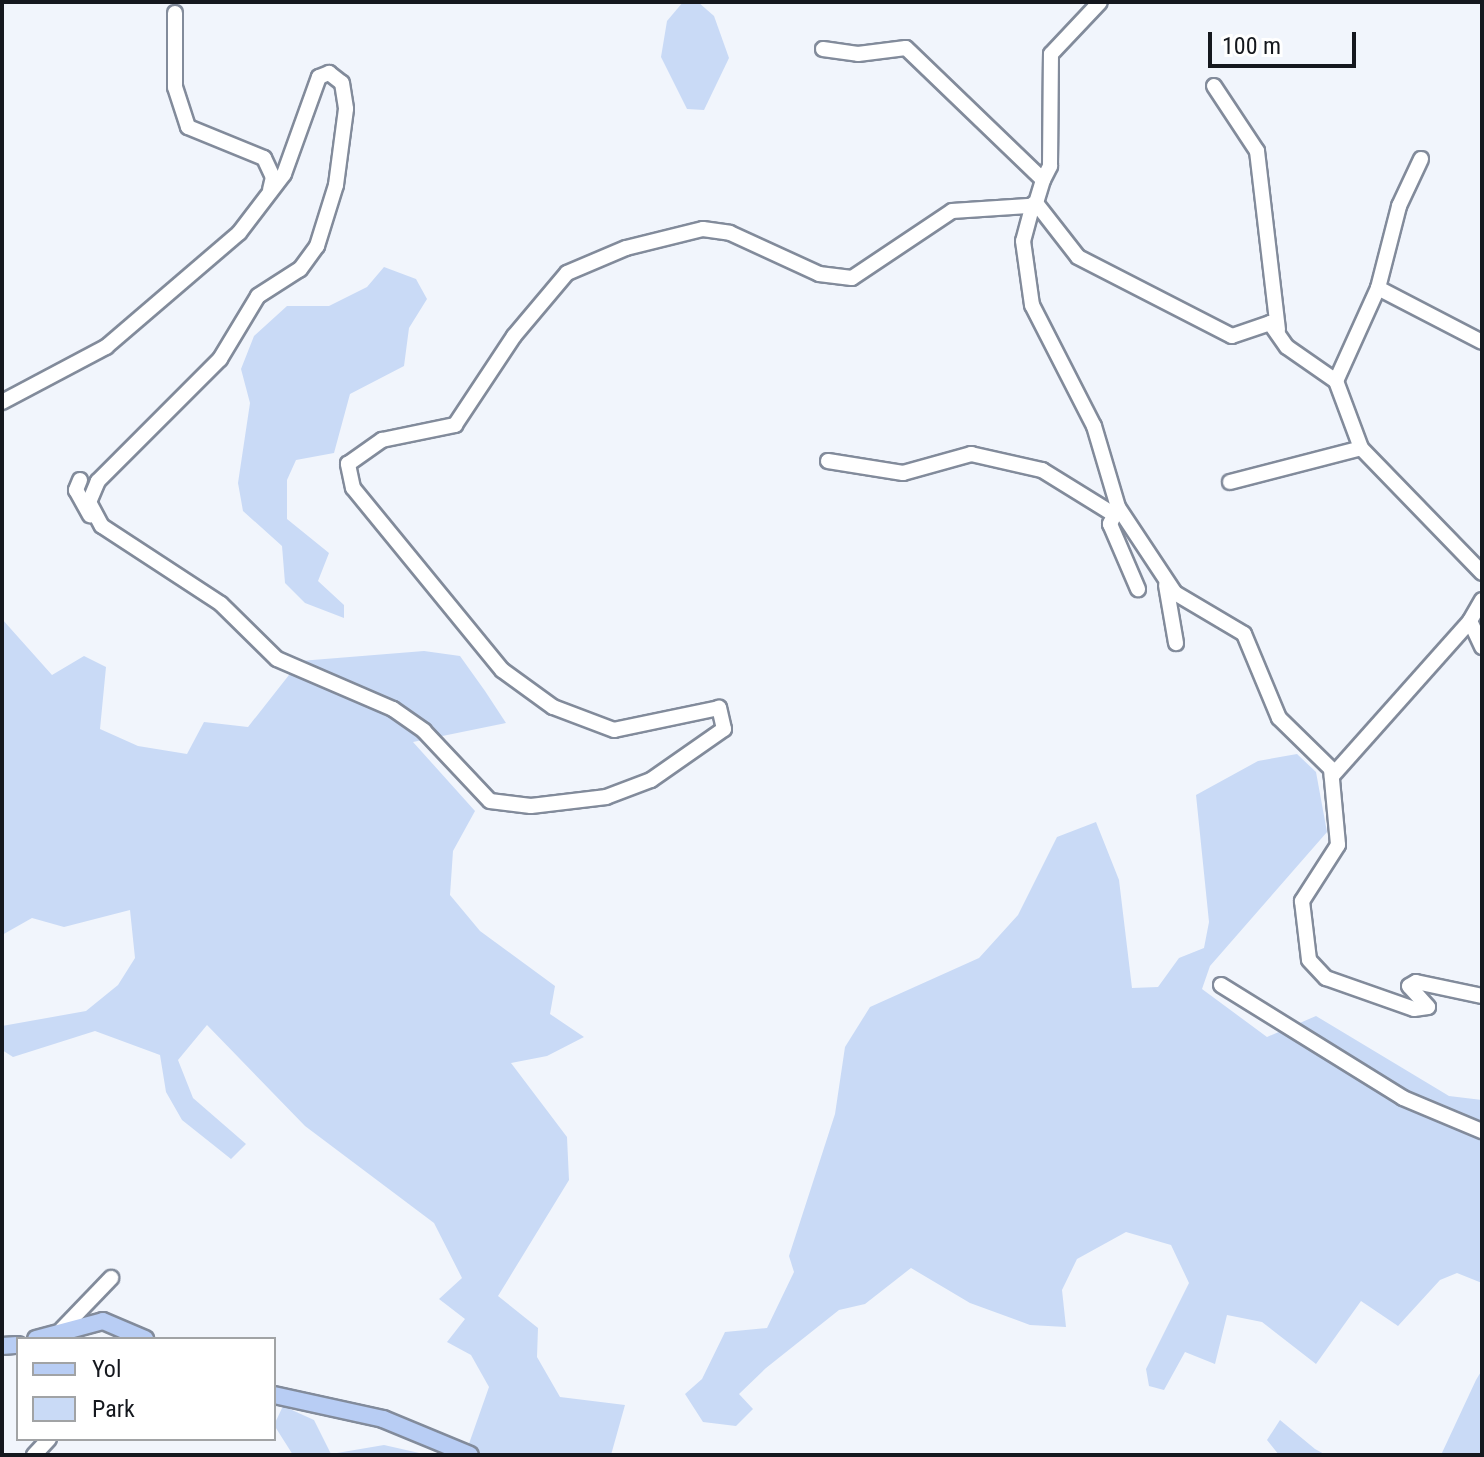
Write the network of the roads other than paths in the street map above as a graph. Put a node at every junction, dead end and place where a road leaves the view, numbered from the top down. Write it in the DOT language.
graph roads {
  1 [pos="1100,2"];
  2 [pos="175,13"];
  3 [pos="823,49"];
  4 [pos="1214,86"];
  5 [pos="1421,159"];
  6 [pos="1043,180"];
  7 [pos="269,194"];
  8 [pos="1032,204"];
  9 [pos="1378,288"];
  10 [pos="1278,330"];
  11 [pos="1482,342"];
  12 [pos="1336,381"];
  13 [pos="2,402"];
  14 [pos="1361,448"];
  15 [pos="828,461"];
  16 [pos="80,480"];
  17 [pos="1230,482"];
  18 [pos="1117,511"];
  19 [pos="102,526"];
  20 [pos="1165,572"];
  21 [pos="1482,573"];
  22 [pos="1138,589"];
  23 [pos="1482,600"];
  24 [pos="1470,621"];
  25 [pos="1176,643"];
  26 [pos="1482,647"];
  27 [pos="1332,776"];
  28 [pos="1221,985"];
  29 [pos="1482,996"];
  30 [pos="1482,1131"];
  31 [pos="111,1278"];
  32 [pos="55,1333"];
  33 [pos="42,1337"];
  34 [pos="140,1337"];
  35 [pos="276,1395"];
  36 [pos="470,1455"];
  1 -- 6 [label="street"];
  2 -- 7 [label="street"];
  3 -- 6 [label="street"];
  4 -- 10 [label="street"];
  5 -- 9 [label="street"];
  6 -- 8 [label="street"];
  7 -- 13 [label="street"];
  7 -- 19 [label="street"];
  8 -- 10 [label="street"];
  8 -- 18 [label="street"];
  8 -- 19 [label="street"];
  9 -- 11 [label="street"];
  9 -- 12 [label="street"];
  10 -- 12 [label="street"];
  12 -- 14 [label="street"];
  14 -- 17 [label="street"];
  14 -- 21 [label="street"];
  15 -- 18 [label="street"];
  16 -- 19 [label="street"];
  18 -- 20 [label="street"];
  18 -- 22 [label="street"];
  20 -- 25 [label="street"];
  20 -- 27 [label="street"];
  23 -- 24 [label="street"];
  24 -- 26 [label="street"];
  24 -- 27 [label="street"];
  27 -- 29 [label="street"];
  28 -- 30 [label="street"];
  31 -- 32 [label="street"];
  32 -- 33 [label="main road"];
  32 -- 34 [label="main road"];
  35 -- 36 [label="main road"];
}
